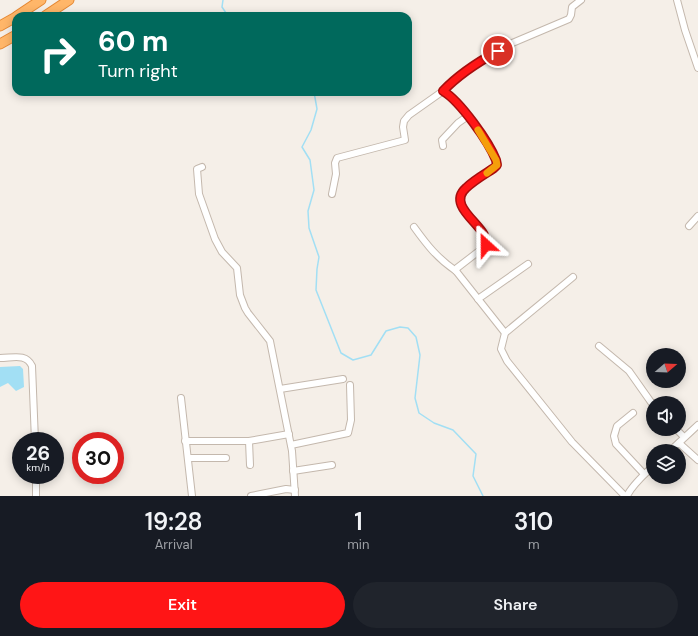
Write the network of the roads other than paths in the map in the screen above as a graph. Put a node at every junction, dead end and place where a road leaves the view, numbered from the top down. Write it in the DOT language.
graph roads {
  1 [pos="41,0"];
  2 [pos="69,0"];
  3 [pos="581,0"];
  4 [pos="677,0"];
  5 [pos="22,12"];
  6 [pos="51,12"];
  7 [pos="12,18"];
  8 [pos="0,26"];
  9 [pos="12,37"];
  10 [pos="0,44"];
  11 [pos="698,68"];
  12 [pos="443,91"];
  13 [pos="468,116"];
  14 [pos="443,146"];
  15 [pos="202,167"];
  16 [pos="332,194"];
  17 [pos="698,216"];
  18 [pos="689,226"];
  19 [pos="414,227"];
  20 [pos="528,264"];
  21 [pos="456,271"];
  22 [pos="572,277"];
  23 [pos="478,299"];
  24 [pos="505,333"];
  25 [pos="599,346"];
  26 [pos="0,358"];
  27 [pos="343,379"];
  28 [pos="350,385"];
  29 [pos="280,389"];
  30 [pos="647,396"];
  31 [pos="181,398"];
  32 [pos="633,413"];
  33 [pos="698,424"];
  34 [pos="35,432"];
  35 [pos="289,434"];
  36 [pos="684,437"];
  37 [pos="185,441"];
  38 [pos="249,441"];
  39 [pos="679,443"];
  40 [pos="291,446"];
  41 [pos="188,458"];
  42 [pos="226,458"];
  43 [pos="698,460"];
  44 [pos="250,465"];
  45 [pos="332,465"];
  46 [pos="293,471"];
  47 [pos="644,474"];
  48 [pos="36,484"];
  49 [pos="295,493"];
  50 [pos="627,495"];
  51 [pos="36,496"];
  52 [pos="192,496"];
  53 [pos="250,496"];
  54 [pos="636,496"];
  1 -- 5 [label="highway"];
  2 -- 6 [label="highway"];
  3 -- 12 [label="street"];
  4 -- 11 [label="street"];
  7 -- 8 [label="highway"];
  9 -- 10 [label="highway"];
  12 -- 13 [label="street"];
  12 -- 16 [label="street"];
  13 -- 14 [label="street"];
  13 -- 21 [label="street"];
  15 -- 29 [label="street"];
  17 -- 18 [label="street"];
  19 -- 21 [label="street"];
  20 -- 23 [label="street"];
  21 -- 23 [label="street"];
  22 -- 24 [label="street"];
  23 -- 24 [label="street"];
  24 -- 50 [label="street"];
  25 -- 30 [label="street"];
  26 -- 34 [label="street"];
  27 -- 29 [label="street"];
  28 -- 40 [label="street"];
  29 -- 35 [label="street"];
  31 -- 37 [label="street"];
  32 -- 47 [label="street"];
  33 -- 36 [label="street"];
  35 -- 38 [label="street"];
  35 -- 40 [label="street"];
  36 -- 39 [label="street"];
  37 -- 38 [label="street"];
  37 -- 41 [label="street"];
  38 -- 44 [label="street"];
  39 -- 43 [label="street"];
  40 -- 46 [label="street"];
  41 -- 42 [label="street"];
  41 -- 52 [label="street"];
  45 -- 46 [label="street"];
  46 -- 49 [label="street"];
  47 -- 50 [label="street"];
  48 -- 51 [label="street"];
  49 -- 53 [label="street"];
  50 -- 54 [label="street"];
}
